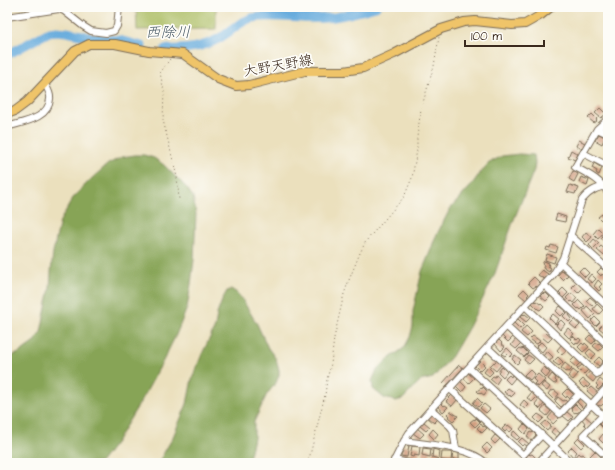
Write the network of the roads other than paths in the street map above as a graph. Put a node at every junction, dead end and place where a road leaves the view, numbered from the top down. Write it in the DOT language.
graph roads {
  1 [pos="119,7"];
  2 [pos="551,7"];
  3 [pos="58,8"];
  4 [pos="7,17"];
  5 [pos="90,37"];
  6 [pos="45,84"];
  7 [pos="7,114"];
  8 [pos="608,119"];
  9 [pos="7,127"];
  10 [pos="597,129"];
  11 [pos="608,134"];
  12 [pos="583,153"];
  13 [pos="608,166"];
  14 [pos="606,185"];
  15 [pos="608,193"];
  16 [pos="570,235"];
  17 [pos="561,263"];
  18 [pos="608,269"];
  19 [pos="544,286"];
  20 [pos="525,306"];
  21 [pos="608,306"];
  22 [pos="507,327"];
  23 [pos="608,345"];
  24 [pos="488,348"];
  25 [pos="608,362"];
  26 [pos="469,368"];
  27 [pos="608,386"];
  28 [pos="450,389"];
  29 [pos="579,394"];
  30 [pos="592,404"];
  31 [pos="431,409"];
  32 [pos="603,415"];
  33 [pos="608,420"];
  34 [pos="542,435"];
  35 [pos="404,441"];
  36 [pos="554,445"];
  37 [pos="456,449"];
  38 [pos="565,457"];
  39 [pos="608,458"];
  40 [pos="394,462"];
  41 [pos="409,463"];
  42 [pos="486,463"];
  43 [pos="538,463"];
  44 [pos="559,463"];
  45 [pos="572,463"];
  1 -- 5 [label="street"];
  2 -- 5 [label="main road, 大野天野線"];
  3 -- 4 [label="street"];
  3 -- 5 [label="street"];
  5 -- 6 [label="main road"];
  6 -- 7 [label="main road"];
  6 -- 9 [label="street"];
  8 -- 10 [label="street"];
  10 -- 11 [label="street"];
  10 -- 12 [label="street"];
  12 -- 13 [label="street"];
  12 -- 14 [label="street"];
  14 -- 15 [label="street"];
  14 -- 16 [label="street"];
  16 -- 17 [label="street"];
  16 -- 18 [label="street"];
  17 -- 19 [label="street"];
  17 -- 21 [label="street"];
  19 -- 20 [label="street"];
  19 -- 23 [label="street"];
  20 -- 22 [label="street"];
  20 -- 25 [label="street"];
  22 -- 24 [label="street"];
  22 -- 29 [label="street"];
  24 -- 26 [label="street"];
  24 -- 29 [label="street"];
  26 -- 28 [label="street"];
  26 -- 34 [label="street"];
  27 -- 30 [label="street"];
  28 -- 31 [label="street"];
  28 -- 34 [label="street"];
  29 -- 30 [label="street"];
  30 -- 32 [label="street"];
  30 -- 36 [label="street"];
  31 -- 35 [label="street"];
  31 -- 37 [label="street"];
  32 -- 33 [label="street"];
  32 -- 39 [label="street"];
  34 -- 36 [label="street"];
  35 -- 37 [label="street"];
  35 -- 40 [label="street"];
  36 -- 38 [label="street"];
  36 -- 43 [label="street"];
  37 -- 42 [label="street"];
  38 -- 44 [label="street"];
  38 -- 45 [label="street"];
  40 -- 41 [label="street"];
}
